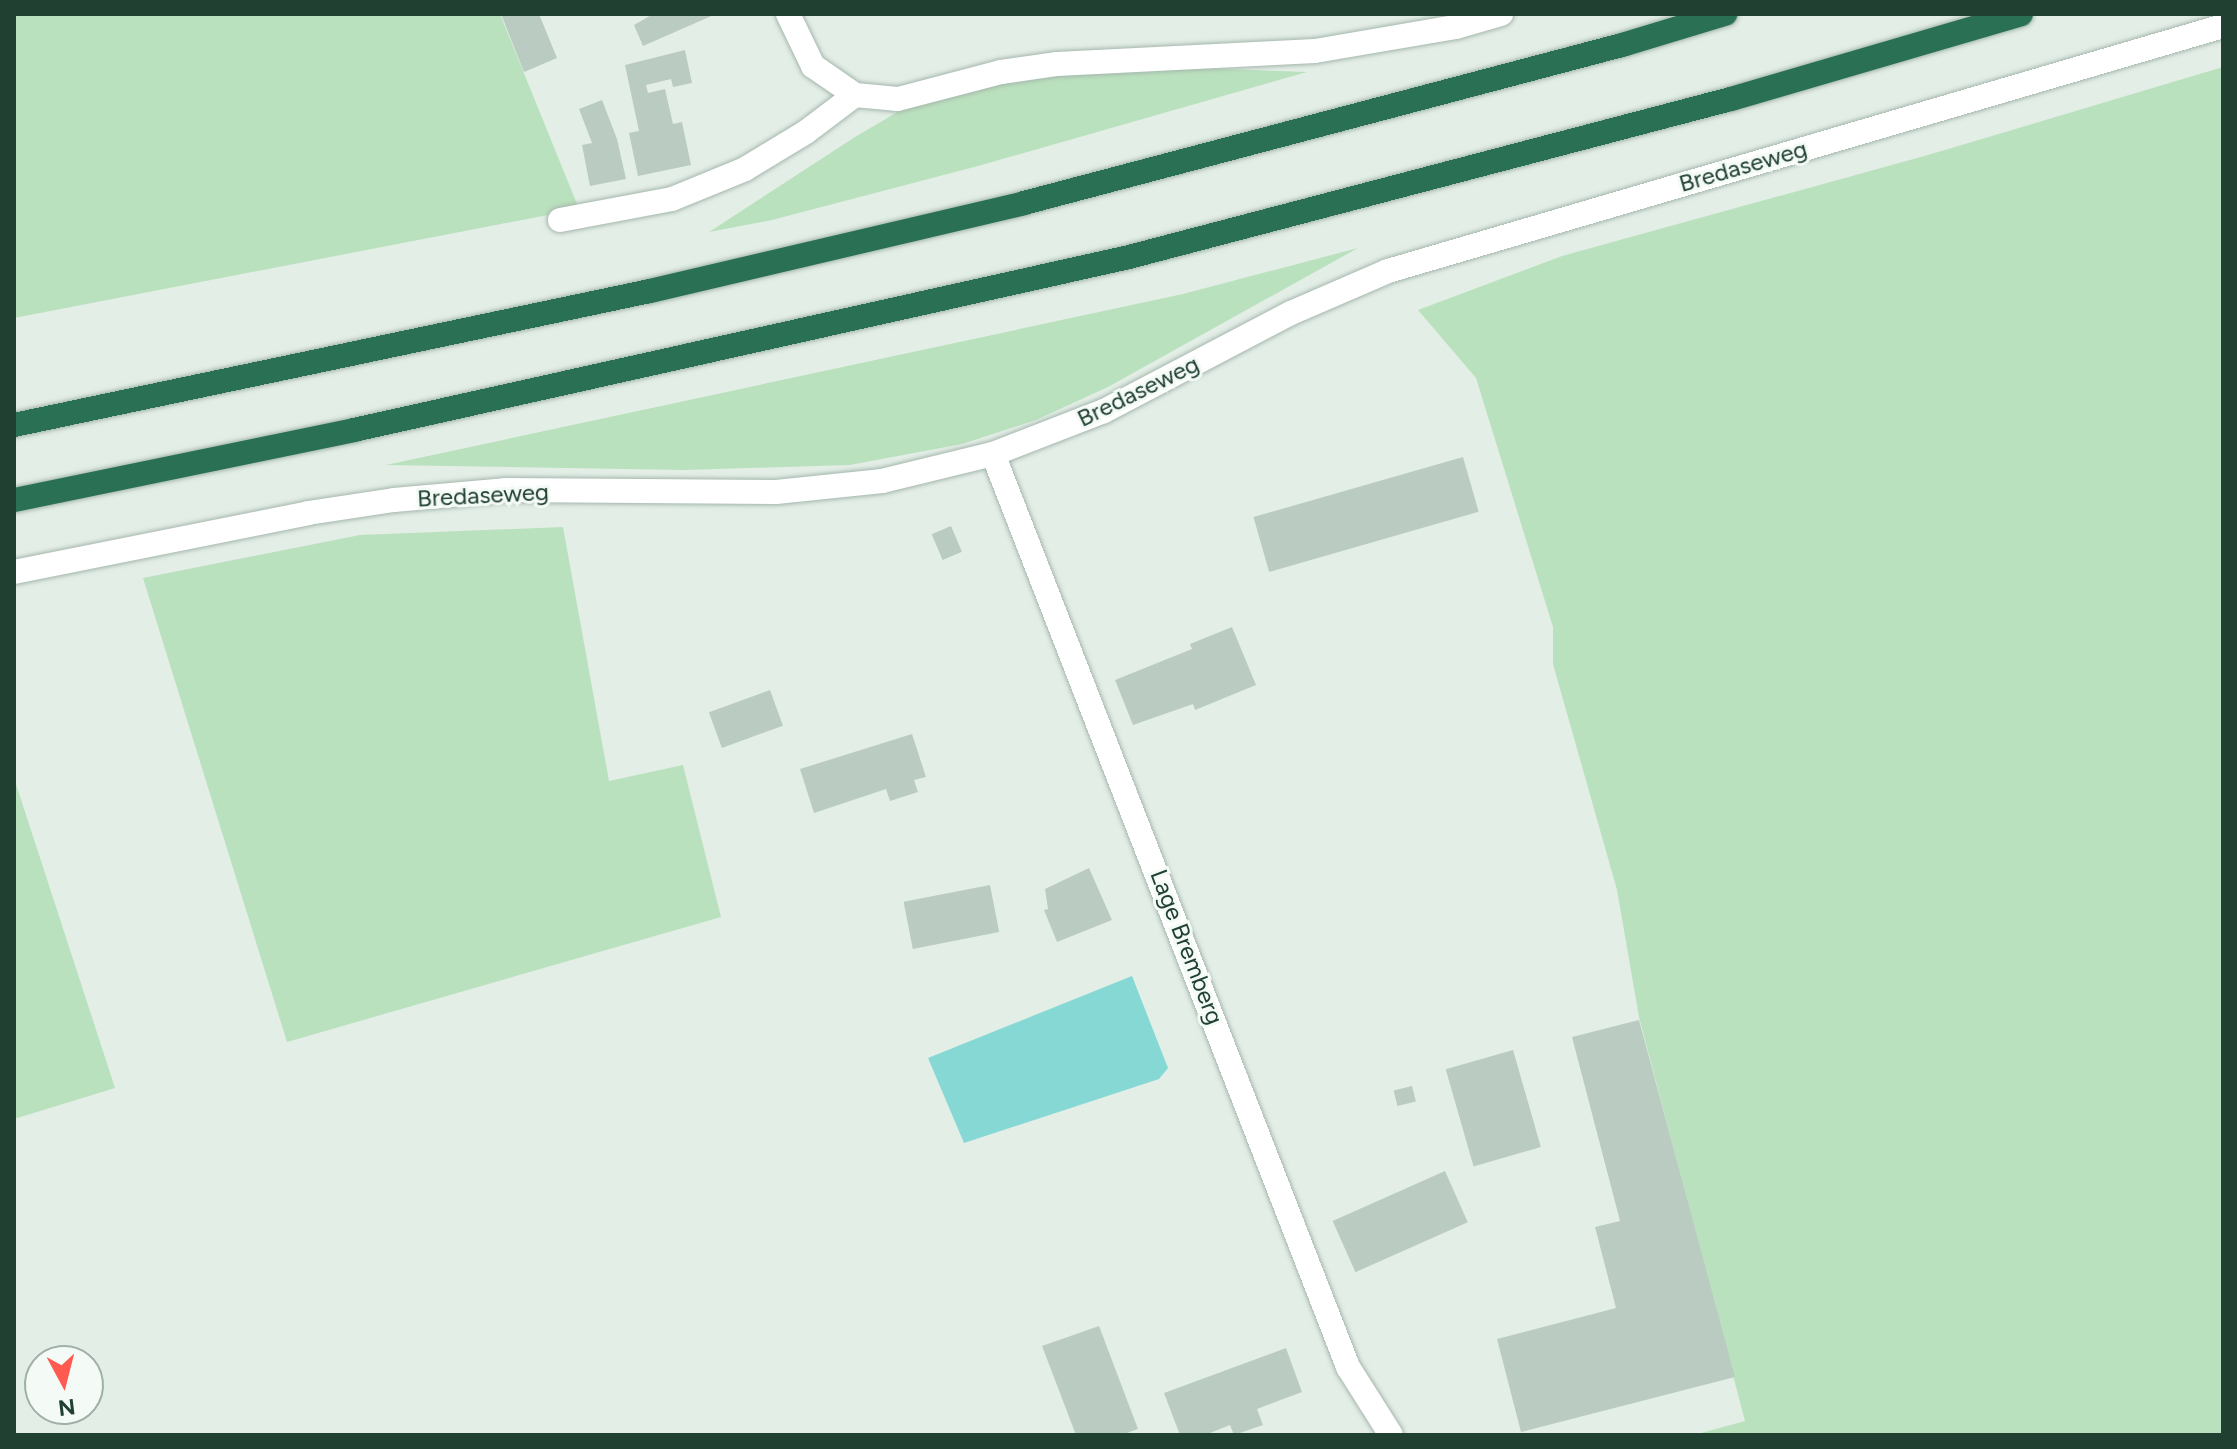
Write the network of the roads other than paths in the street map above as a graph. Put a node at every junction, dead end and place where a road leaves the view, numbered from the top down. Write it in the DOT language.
graph roads {
  1 [pos="788,14"];
  2 [pos="1501,14"];
  3 [pos="1725,14"];
  4 [pos="2021,14"];
  5 [pos="2223,26"];
  6 [pos="855,95"];
  7 [pos="560,220"];
  8 [pos="14,425"];
  9 [pos="993,454"];
  10 [pos="14,500"];
  11 [pos="14,572"];
  12 [pos="1391,1435"];
  1 -- 6 [label="street"];
  2 -- 6 [label="street"];
  3 -- 8 [label="highway"];
  4 -- 10 [label="highway"];
  5 -- 9 [label="street, Bredaseweg"];
  6 -- 7 [label="street"];
  9 -- 11 [label="street, Bredaseweg"];
  9 -- 12 [label="street, Lage Bremberg"];
}
